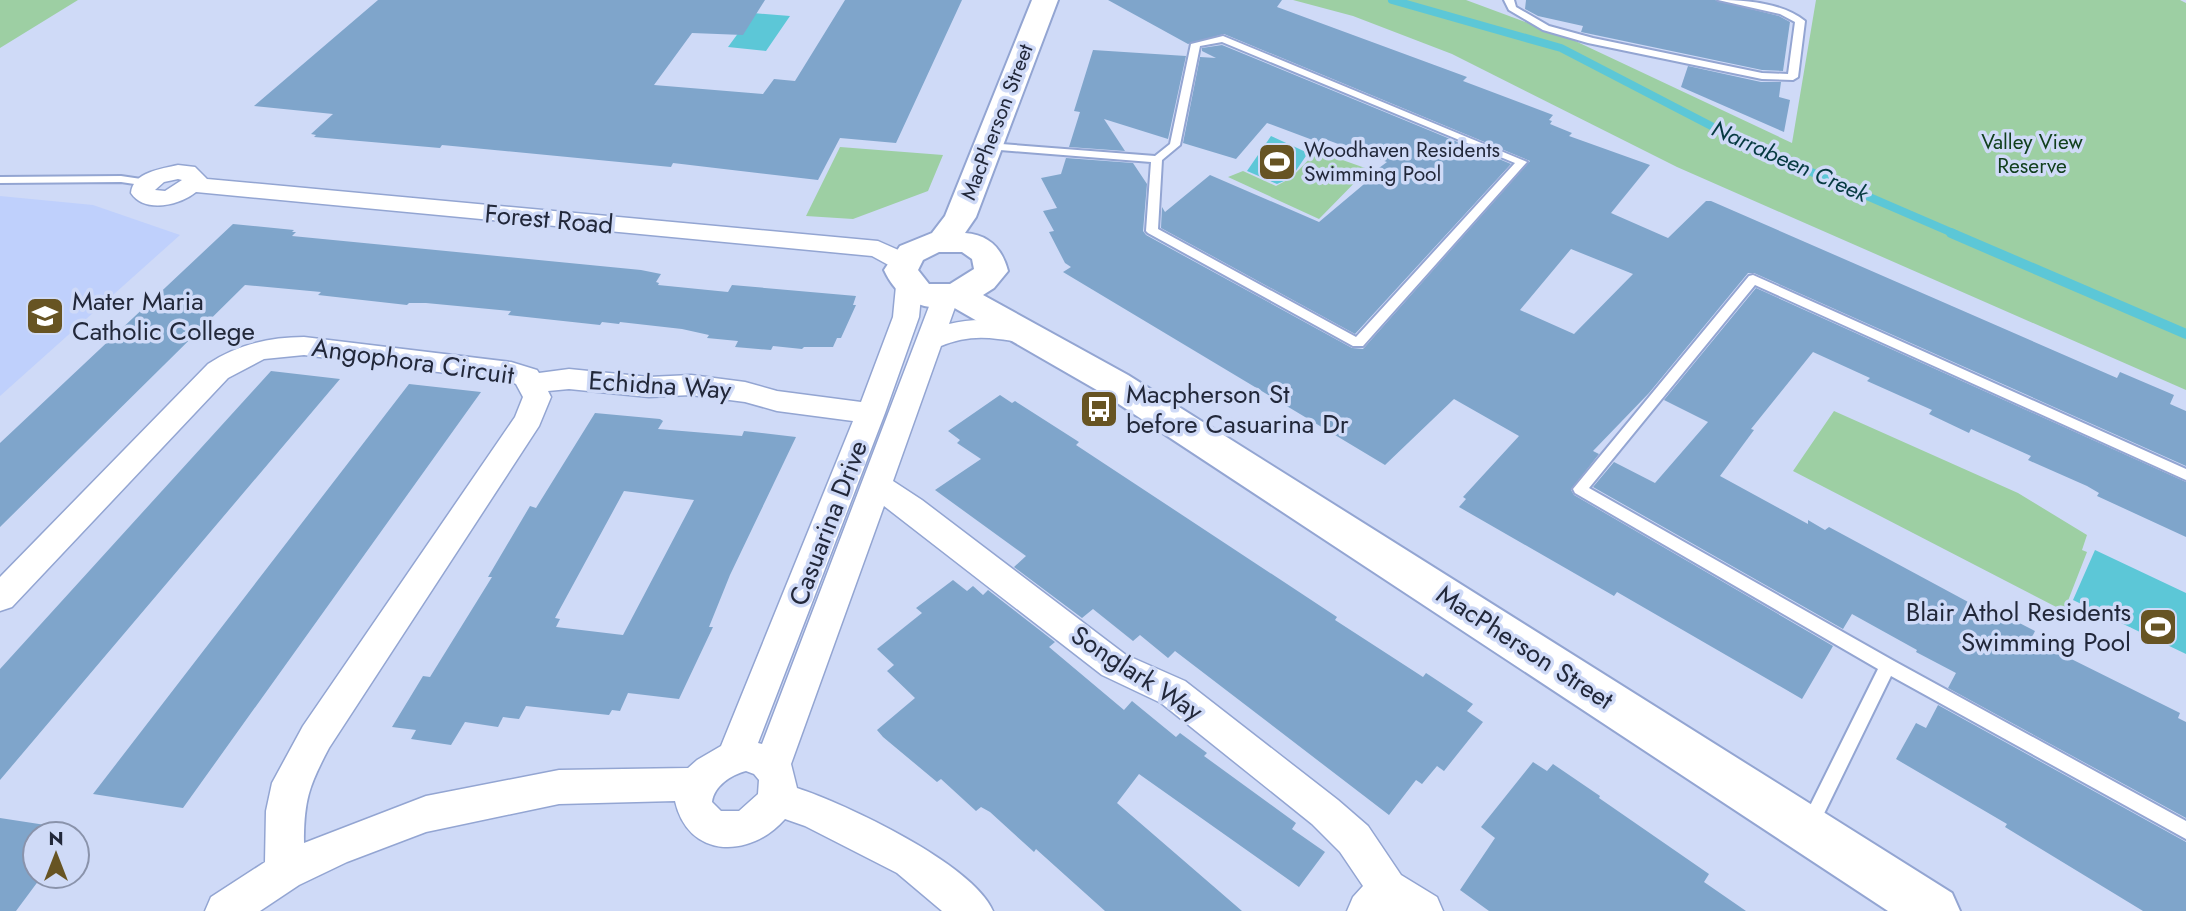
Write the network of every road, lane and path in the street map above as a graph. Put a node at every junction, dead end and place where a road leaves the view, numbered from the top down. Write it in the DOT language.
graph roads {
  1 [pos="1045,0"];
  2 [pos="1509,0"];
  3 [pos="1723,0"];
  4 [pos="988,146"];
  5 [pos="1157,159"];
  6 [pos="0,180"];
  7 [pos="148,183"];
  8 [pos="943,240"];
  9 [pos="906,274"];
  10 [pos="963,290"];
  11 [pos="1023,334"];
  12 [pos="929,341"];
  13 [pos="532,384"];
  14 [pos="1115,384"];
  15 [pos="871,413"];
  16 [pos="2186,475"];
  17 [pos="877,486"];
  18 [pos="0,598"];
  19 [pos="1888,666"];
  20 [pos="735,756"];
  21 [pos="775,783"];
  22 [pos="698,787"];
  23 [pos="1807,831"];
  24 [pos="2186,831"];
  25 [pos="285,872"];
  26 [pos="1377,900"];
  27 [pos="225,911"];
  28 [pos="974,911"];
  29 [pos="1423,911"];
  30 [pos="1934,911"];
  1 -- 4 [label="street, MacPherson Street"];
  2 -- 3 [label="lane"];
  4 -- 5 [label="lane"];
  4 -- 8 [label="street, MacPherson Street"];
  5 -- 5 [label="lane"];
  6 -- 7 [label="lane"];
  7 -- 9 [label="street, Forest Road"];
  8 -- 9 [label="street"];
  8 -- 10 [label="street"];
  9 -- 10 [label="street"];
  9 -- 15 [label="street, Casuarina Drive"];
  10 -- 11 [label="street, MacPherson Street"];
  10 -- 12 [label="street, Casuarina Drive"];
  10 -- 14 [label="street, MacPherson Street"];
  11 -- 12 [label="street"];
  11 -- 14 [label="street, MacPherson Street"];
  12 -- 17 [label="street, Casuarina Drive"];
  13 -- 15 [label="street, Echidna Way"];
  13 -- 18 [label="street, Angophora Circuit"];
  13 -- 25 [label="street, Angophora Circuit"];
  14 -- 23 [label="street, MacPherson Street"];
  15 -- 20 [label="street, Casuarina Drive"];
  16 -- 19 [label="lane"];
  17 -- 21 [label="street, Casuarina Drive"];
  17 -- 26 [label="street, Songlark Way"];
  19 -- 23 [label="lane"];
  19 -- 24 [label="lane"];
  20 -- 21 [label="street"];
  20 -- 22 [label="street"];
  21 -- 22 [label="street"];
  21 -- 28 [label="street"];
  22 -- 25 [label="street"];
  23 -- 30 [label="street, MacPherson Street"];
  25 -- 27 [label="street"];
  26 -- 29 [label="street"];
}
